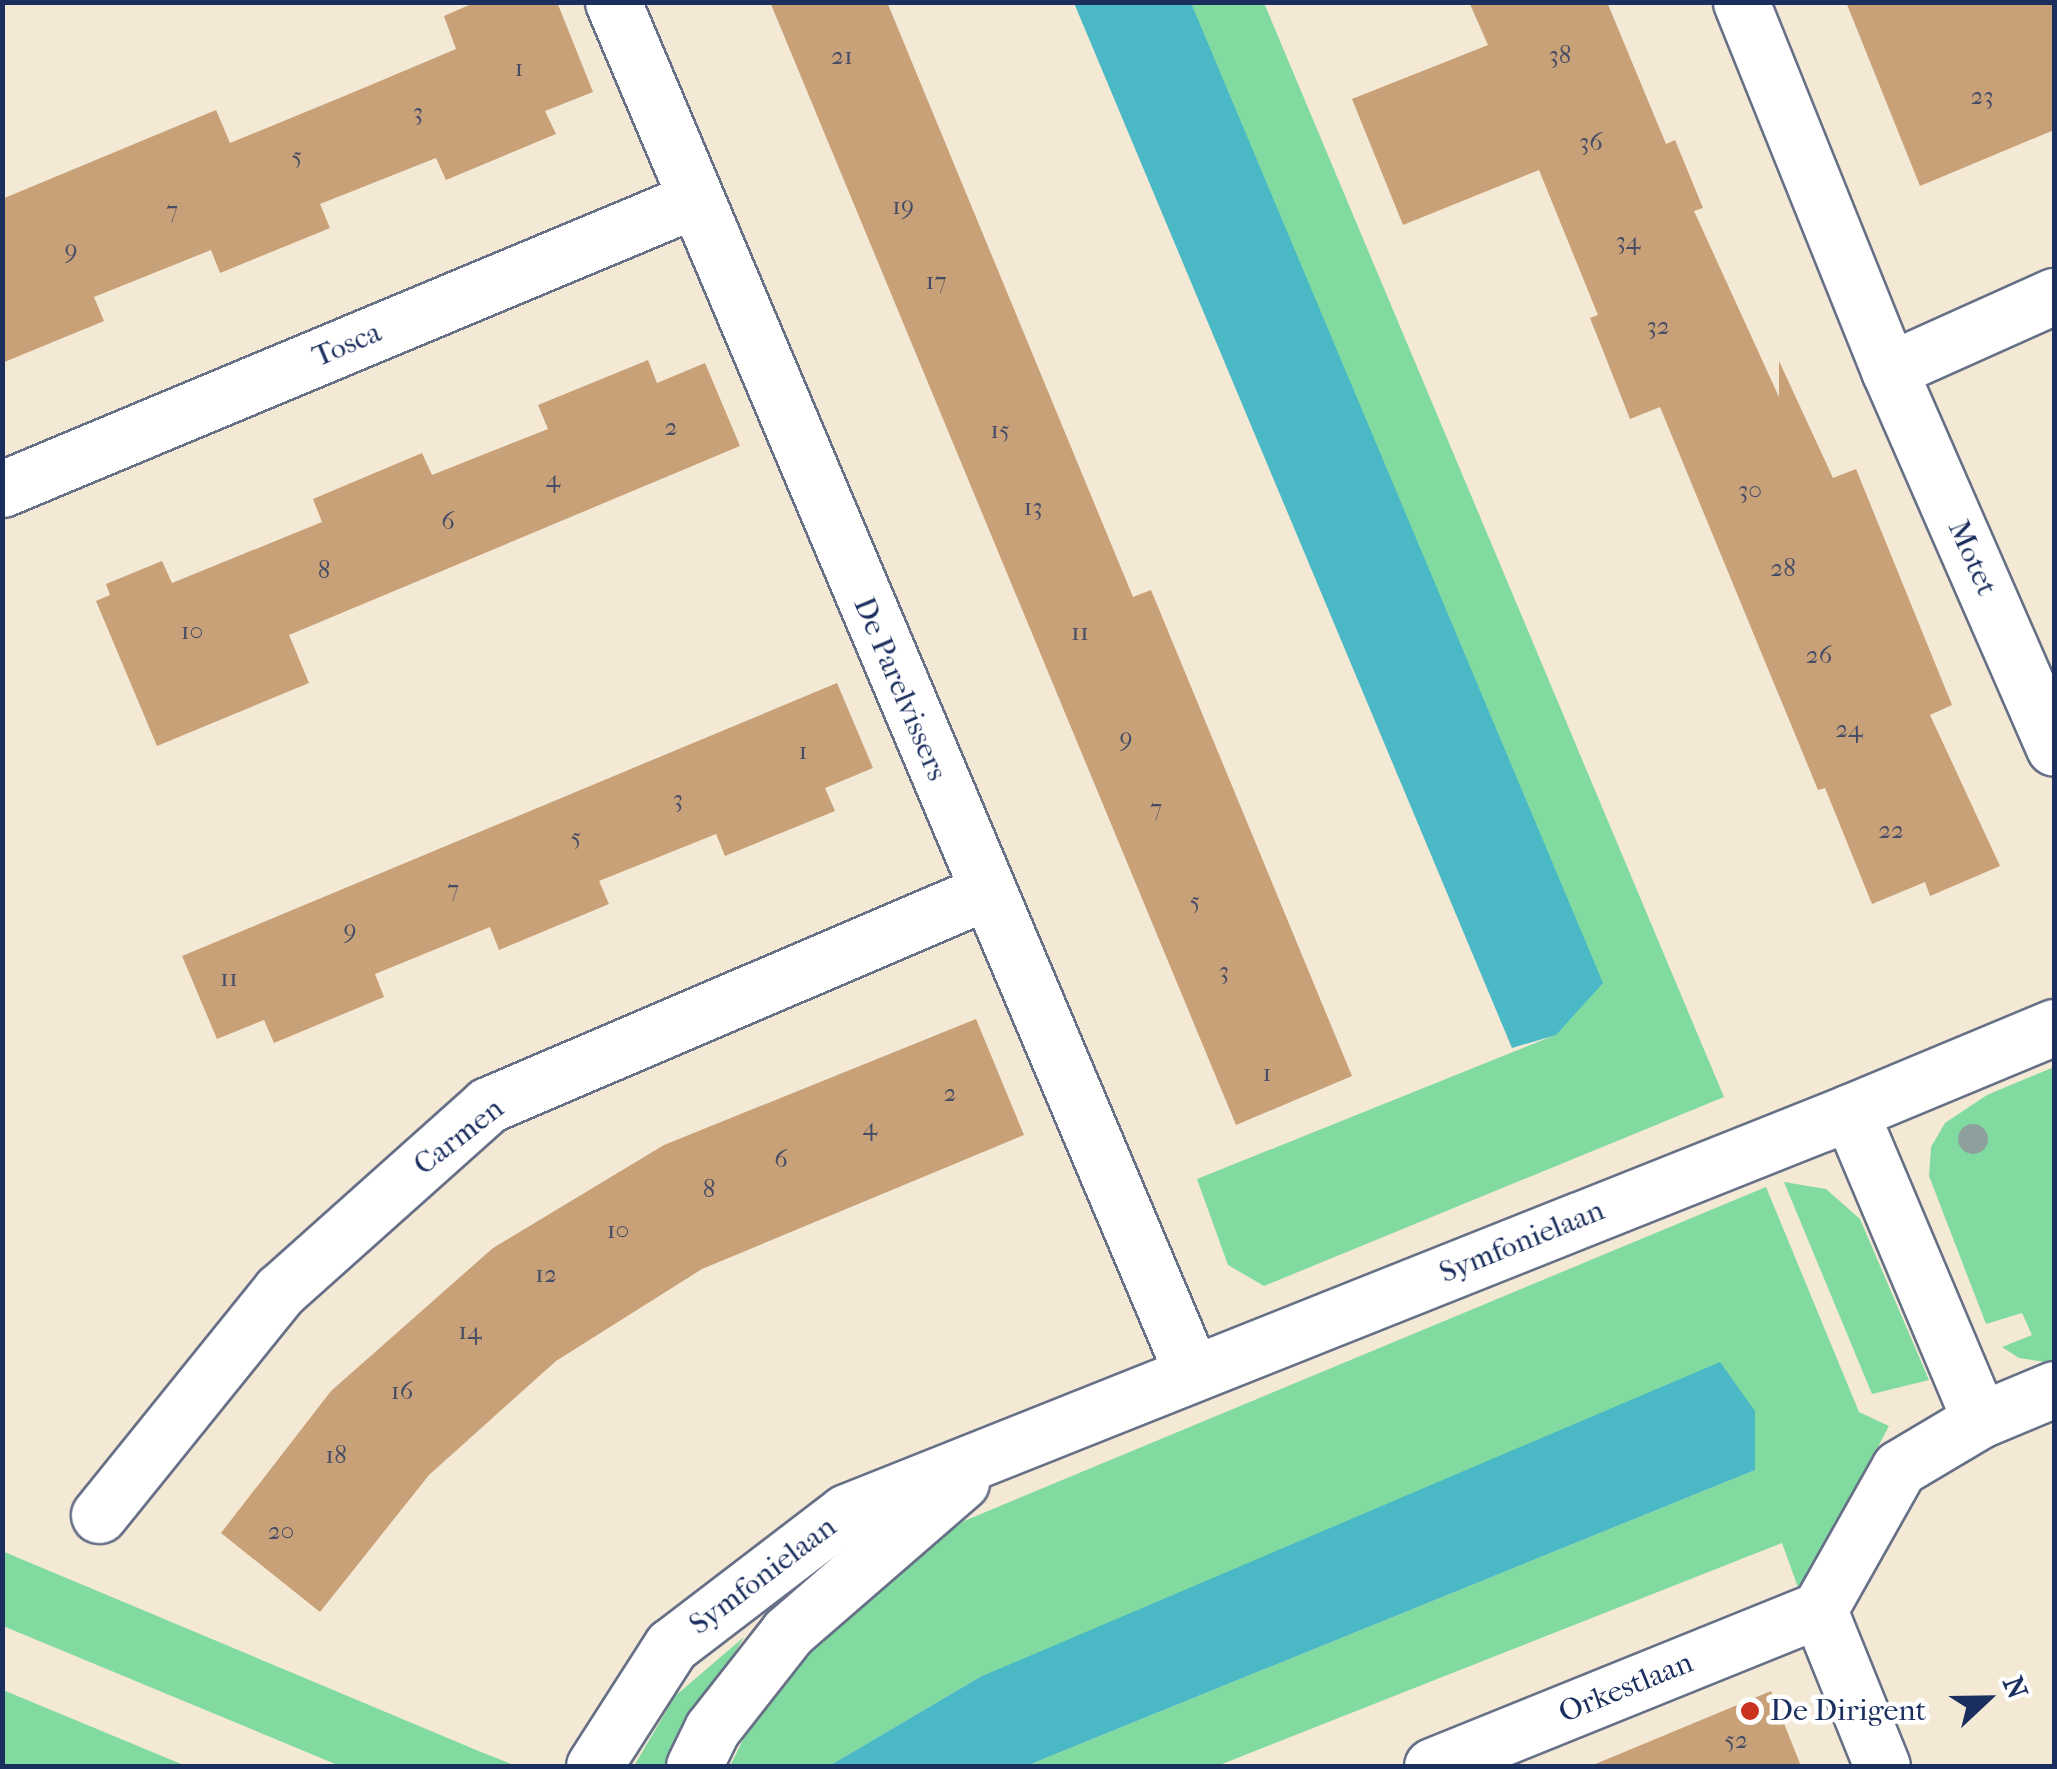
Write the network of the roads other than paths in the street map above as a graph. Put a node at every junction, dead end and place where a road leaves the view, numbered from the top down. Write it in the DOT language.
graph roads {
  1 [pos="613,2"];
  2 [pos="1741,2"];
  3 [pos="692,201"];
  4 [pos="2054,296"];
  5 [pos="1889,370"];
  6 [pos="2,489"];
  7 [pos="2054,747"];
  8 [pos="986,892"];
  9 [pos="2054,1026"];
  10 [pos="1850,1112"];
  11 [pos="1192,1374"];
  12 [pos="2054,1389"];
  13 [pos="1980,1420"];
  14 [pos="990,1458"];
  15 [pos="100,1514"];
  16 [pos="1818,1610"];
  17 [pos="594,1766"];
  18 [pos="694,1766"];
  19 [pos="1432,1766"];
  20 [pos="1882,1766"];
  1 -- 3 [label="street, De Parelvissers"];
  2 -- 5 [label="street, Motet"];
  3 -- 6 [label="street, Tosca"];
  3 -- 8 [label="street, De Parelvissers"];
  4 -- 5 [label="street"];
  5 -- 7 [label="street, Motet"];
  8 -- 11 [label="street, De Parelvissers"];
  8 -- 15 [label="street, Carmen"];
  9 -- 10 [label="street, Symfonielaan"];
  10 -- 11 [label="street, Symfonielaan"];
  10 -- 13 [label="street"];
  11 -- 14 [label="street, Symfonielaan"];
  12 -- 13 [label="street"];
  13 -- 16 [label="street"];
  14 -- 17 [label="street, Symfonielaan"];
  14 -- 18 [label="street, Symfonielaan"];
  16 -- 19 [label="street, Orkestlaan"];
  16 -- 20 [label="street"];
}
